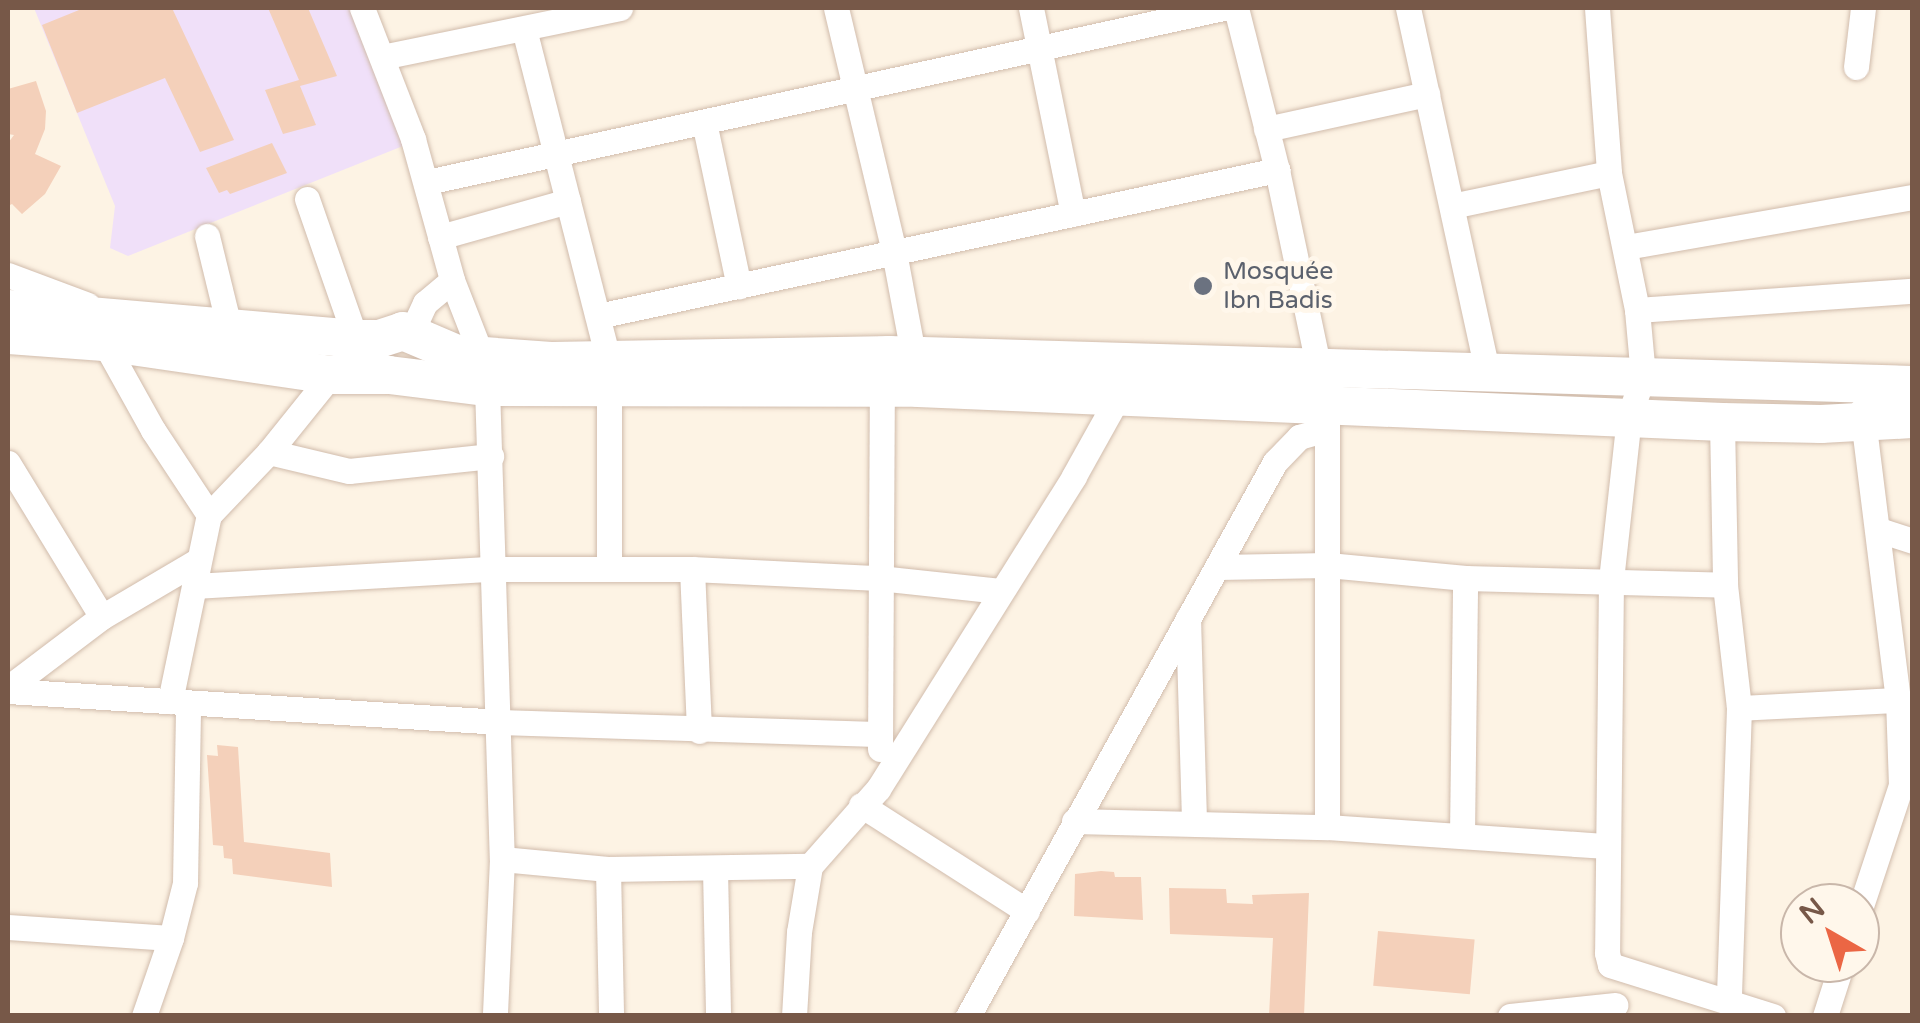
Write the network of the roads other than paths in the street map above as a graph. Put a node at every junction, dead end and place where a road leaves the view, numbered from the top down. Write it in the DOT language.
graph roads {
  1 [pos="362,8"];
  2 [pos="620,8"];
  3 [pos="836,8"];
  4 [pos="1031,8"];
  5 [pos="1222,8"];
  6 [pos="1236,8"];
  7 [pos="1408,8"];
  8 [pos="1597,8"];
  9 [pos="1863,8"];
  10 [pos="524,30"];
  11 [pos="1038,49"];
  12 [pos="382,57"];
  13 [pos="1856,67"];
  14 [pos="856,91"];
  15 [pos="1427,94"];
  16 [pos="704,122"];
  17 [pos="1266,129"];
  18 [pos="553,153"];
  19 [pos="1277,170"];
  20 [pos="1609,173"];
  21 [pos="427,182"];
  22 [pos="1912,197"];
  23 [pos="306,198"];
  24 [pos="568,201"];
  25 [pos="1452,206"];
  26 [pos="1073,214"];
  27 [pos="207,236"];
  28 [pos="440,237"];
  29 [pos="1626,246"];
  30 [pos="894,252"];
  31 [pos="8,275"];
  32 [pos="452,280"];
  33 [pos="740,286"];
  34 [pos="1912,292"];
  35 [pos="8,309"];
  36 [pos="1636,310"];
  37 [pos="598,316"];
  38 [pos="228,326"];
  39 [pos="110,329"];
  40 [pos="411,333"];
  41 [pos="26,335"];
  42 [pos="356,339"];
  43 [pos="8,357"];
  44 [pos="1321,367"];
  45 [pos="484,372"];
  46 [pos="899,372"];
  47 [pos="1488,374"];
  48 [pos="349,375"];
  49 [pos="609,375"];
  50 [pos="1643,376"];
  51 [pos="1860,385"];
  52 [pos="1912,385"];
  53 [pos="1120,395"];
  54 [pos="1629,417"];
  55 [pos="1327,418"];
  56 [pos="1912,419"];
  57 [pos="1722,422"];
  58 [pos="1863,422"];
  59 [pos="269,452"];
  60 [pos="491,456"];
  61 [pos="8,463"];
  62 [pos="209,514"];
  63 [pos="1880,530"];
  64 [pos="1912,542"];
  65 [pos="1328,565"];
  66 [pos="1218,566"];
  67 [pos="609,569"];
  68 [pos="692,569"];
  69 [pos="492,570"];
  70 [pos="196,574"];
  71 [pos="879,578"];
  72 [pos="1465,578"];
  73 [pos="1611,580"];
  74 [pos="1725,585"];
  75 [pos="1000,591"];
  76 [pos="102,618"];
  77 [pos="1188,618"];
  78 [pos="8,690"];
  79 [pos="179,702"];
  80 [pos="1739,708"];
  81 [pos="1903,714"];
  82 [pos="496,722"];
  83 [pos="698,731"];
  84 [pos="880,734"];
  85 [pos="1907,787"];
  86 [pos="870,797"];
  87 [pos="1074,821"];
  88 [pos="1194,821"];
  89 [pos="1328,827"];
  90 [pos="1462,836"];
  91 [pos="1606,846"];
  92 [pos="502,859"];
  93 [pos="810,866"];
  94 [pos="608,868"];
  95 [pos="715,869"];
  96 [pos="1870,883"];
  97 [pos="1027,912"];
  98 [pos="8,927"];
  99 [pos="170,938"];
  100 [pos="1610,965"];
  101 [pos="1836,983"];
  102 [pos="1729,1001"];
  103 [pos="1616,1010"];
  104 [pos="144,1016"];
  105 [pos="496,1016"];
  106 [pos="610,1016"];
  107 [pos="718,1016"];
  108 [pos="794,1016"];
  109 [pos="968,1016"];
  110 [pos="1510,1016"];
  111 [pos="1773,1016"];
  112 [pos="1825,1016"];
  1 -- 12 [label="street"];
  2 -- 10 [label="street"];
  3 -- 14 [label="street"];
  4 -- 11 [label="street"];
  5 -- 11 [label="street"];
  6 -- 17 [label="street"];
  7 -- 15 [label="street"];
  8 -- 20 [label="street"];
  9 -- 13 [label="street"];
  10 -- 12 [label="street"];
  10 -- 18 [label="street"];
  11 -- 14 [label="street"];
  11 -- 26 [label="street"];
  12 -- 21 [label="street"];
  14 -- 16 [label="street"];
  14 -- 30 [label="street"];
  15 -- 17 [label="street"];
  15 -- 25 [label="street"];
  16 -- 18 [label="street"];
  16 -- 33 [label="street"];
  17 -- 19 [label="street"];
  18 -- 21 [label="street"];
  18 -- 24 [label="street"];
  19 -- 26 [label="street"];
  19 -- 44 [label="street"];
  20 -- 25 [label="street"];
  20 -- 29 [label="street"];
  21 -- 28 [label="street"];
  22 -- 29 [label="street"];
  23 -- 42 [label="street"];
  24 -- 28 [label="street"];
  24 -- 37 [label="street"];
  25 -- 47 [label="street"];
  26 -- 30 [label="street"];
  27 -- 38 [label="street"];
  28 -- 32 [label="street"];
  29 -- 36 [label="street"];
  30 -- 33 [label="street"];
  30 -- 46 [label="street"];
  31 -- 39 [label="street"];
  32 -- 40 [label="street"];
  32 -- 45 [label="street"];
  33 -- 37 [label="street"];
  34 -- 36 [label="street"];
  35 -- 39 [label="street"];
  36 -- 50 [label="street"];
  37 -- 49 [label="street"];
  38 -- 39 [label="street"];
  38 -- 42 [label="street"];
  39 -- 41 [label="street"];
  39 -- 48 [label="street"];
  39 -- 62 [label="street"];
  40 -- 42 [label="street"];
  40 -- 45 [label="street"];
  41 -- 43 [label="street"];
  42 -- 48 [label="street"];
  44 -- 46 [label="street"];
  44 -- 47 [label="street"];
  44 -- 55 [label="street"];
  45 -- 48 [label="street"];
  45 -- 49 [label="street"];
  45 -- 60 [label="street"];
  46 -- 49 [label="street"];
  46 -- 53 [label="street"];
  46 -- 71 [label="street"];
  47 -- 50 [label="street"];
  48 -- 59 [label="street"];
  49 -- 67 [label="street"];
  50 -- 51 [label="street"];
  50 -- 54 [label="street"];
  51 -- 52 [label="street"];
  51 -- 58 [label="street"];
  53 -- 55 [label="street"];
  53 -- 75 [label="street"];
  54 -- 55 [label="street"];
  54 -- 57 [label="street"];
  54 -- 73 [label="street"];
  55 -- 65 [label="street"];
  55 -- 66 [label="street"];
  56 -- 58 [label="street"];
  57 -- 58 [label="street"];
  57 -- 74 [label="street"];
  58 -- 63 [label="street"];
  59 -- 60 [label="street"];
  59 -- 62 [label="street"];
  60 -- 69 [label="street"];
  61 -- 76 [label="street"];
  62 -- 70 [label="street"];
  63 -- 64 [label="street"];
  63 -- 81 [label="street"];
  65 -- 66 [label="street"];
  65 -- 72 [label="street"];
  65 -- 89 [label="street"];
  66 -- 77 [label="street"];
  67 -- 68 [label="street"];
  67 -- 69 [label="street"];
  68 -- 71 [label="street"];
  68 -- 83 [label="street"];
  69 -- 70 [label="street"];
  69 -- 82 [label="street"];
  70 -- 76 [label="street"];
  70 -- 79 [label="street"];
  71 -- 75 [label="street"];
  71 -- 84 [label="street"];
  72 -- 73 [label="street"];
  72 -- 90 [label="street"];
  73 -- 74 [label="street"];
  73 -- 91 [label="street"];
  74 -- 80 [label="street"];
  75 -- 86 [label="street"];
  76 -- 78 [label="street"];
  77 -- 87 [label="street"];
  77 -- 88 [label="street"];
  78 -- 79 [label="street"];
  79 -- 82 [label="street"];
  79 -- 99 [label="street"];
  80 -- 81 [label="street"];
  80 -- 102 [label="street"];
  81 -- 85 [label="street"];
  82 -- 83 [label="street"];
  82 -- 92 [label="street"];
  83 -- 84 [label="street"];
  84 -- 86 [label="street"];
  85 -- 96 [label="street"];
  86 -- 93 [label="street"];
  86 -- 97 [label="street"];
  87 -- 88 [label="street"];
  87 -- 97 [label="street"];
  88 -- 89 [label="street"];
  89 -- 90 [label="street"];
  90 -- 91 [label="street"];
  91 -- 100 [label="street"];
  92 -- 94 [label="street"];
  92 -- 105 [label="street"];
  93 -- 95 [label="street"];
  93 -- 108 [label="street"];
  94 -- 95 [label="street"];
  94 -- 106 [label="street"];
  95 -- 107 [label="street"];
  97 -- 109 [label="street"];
  98 -- 99 [label="street"];
  99 -- 104 [label="street"];
  100 -- 102 [label="street"];
  100 -- 103 [label="street"];
  101 -- 112 [label="street"];
  102 -- 111 [label="street"];
  103 -- 110 [label="street"];
}
